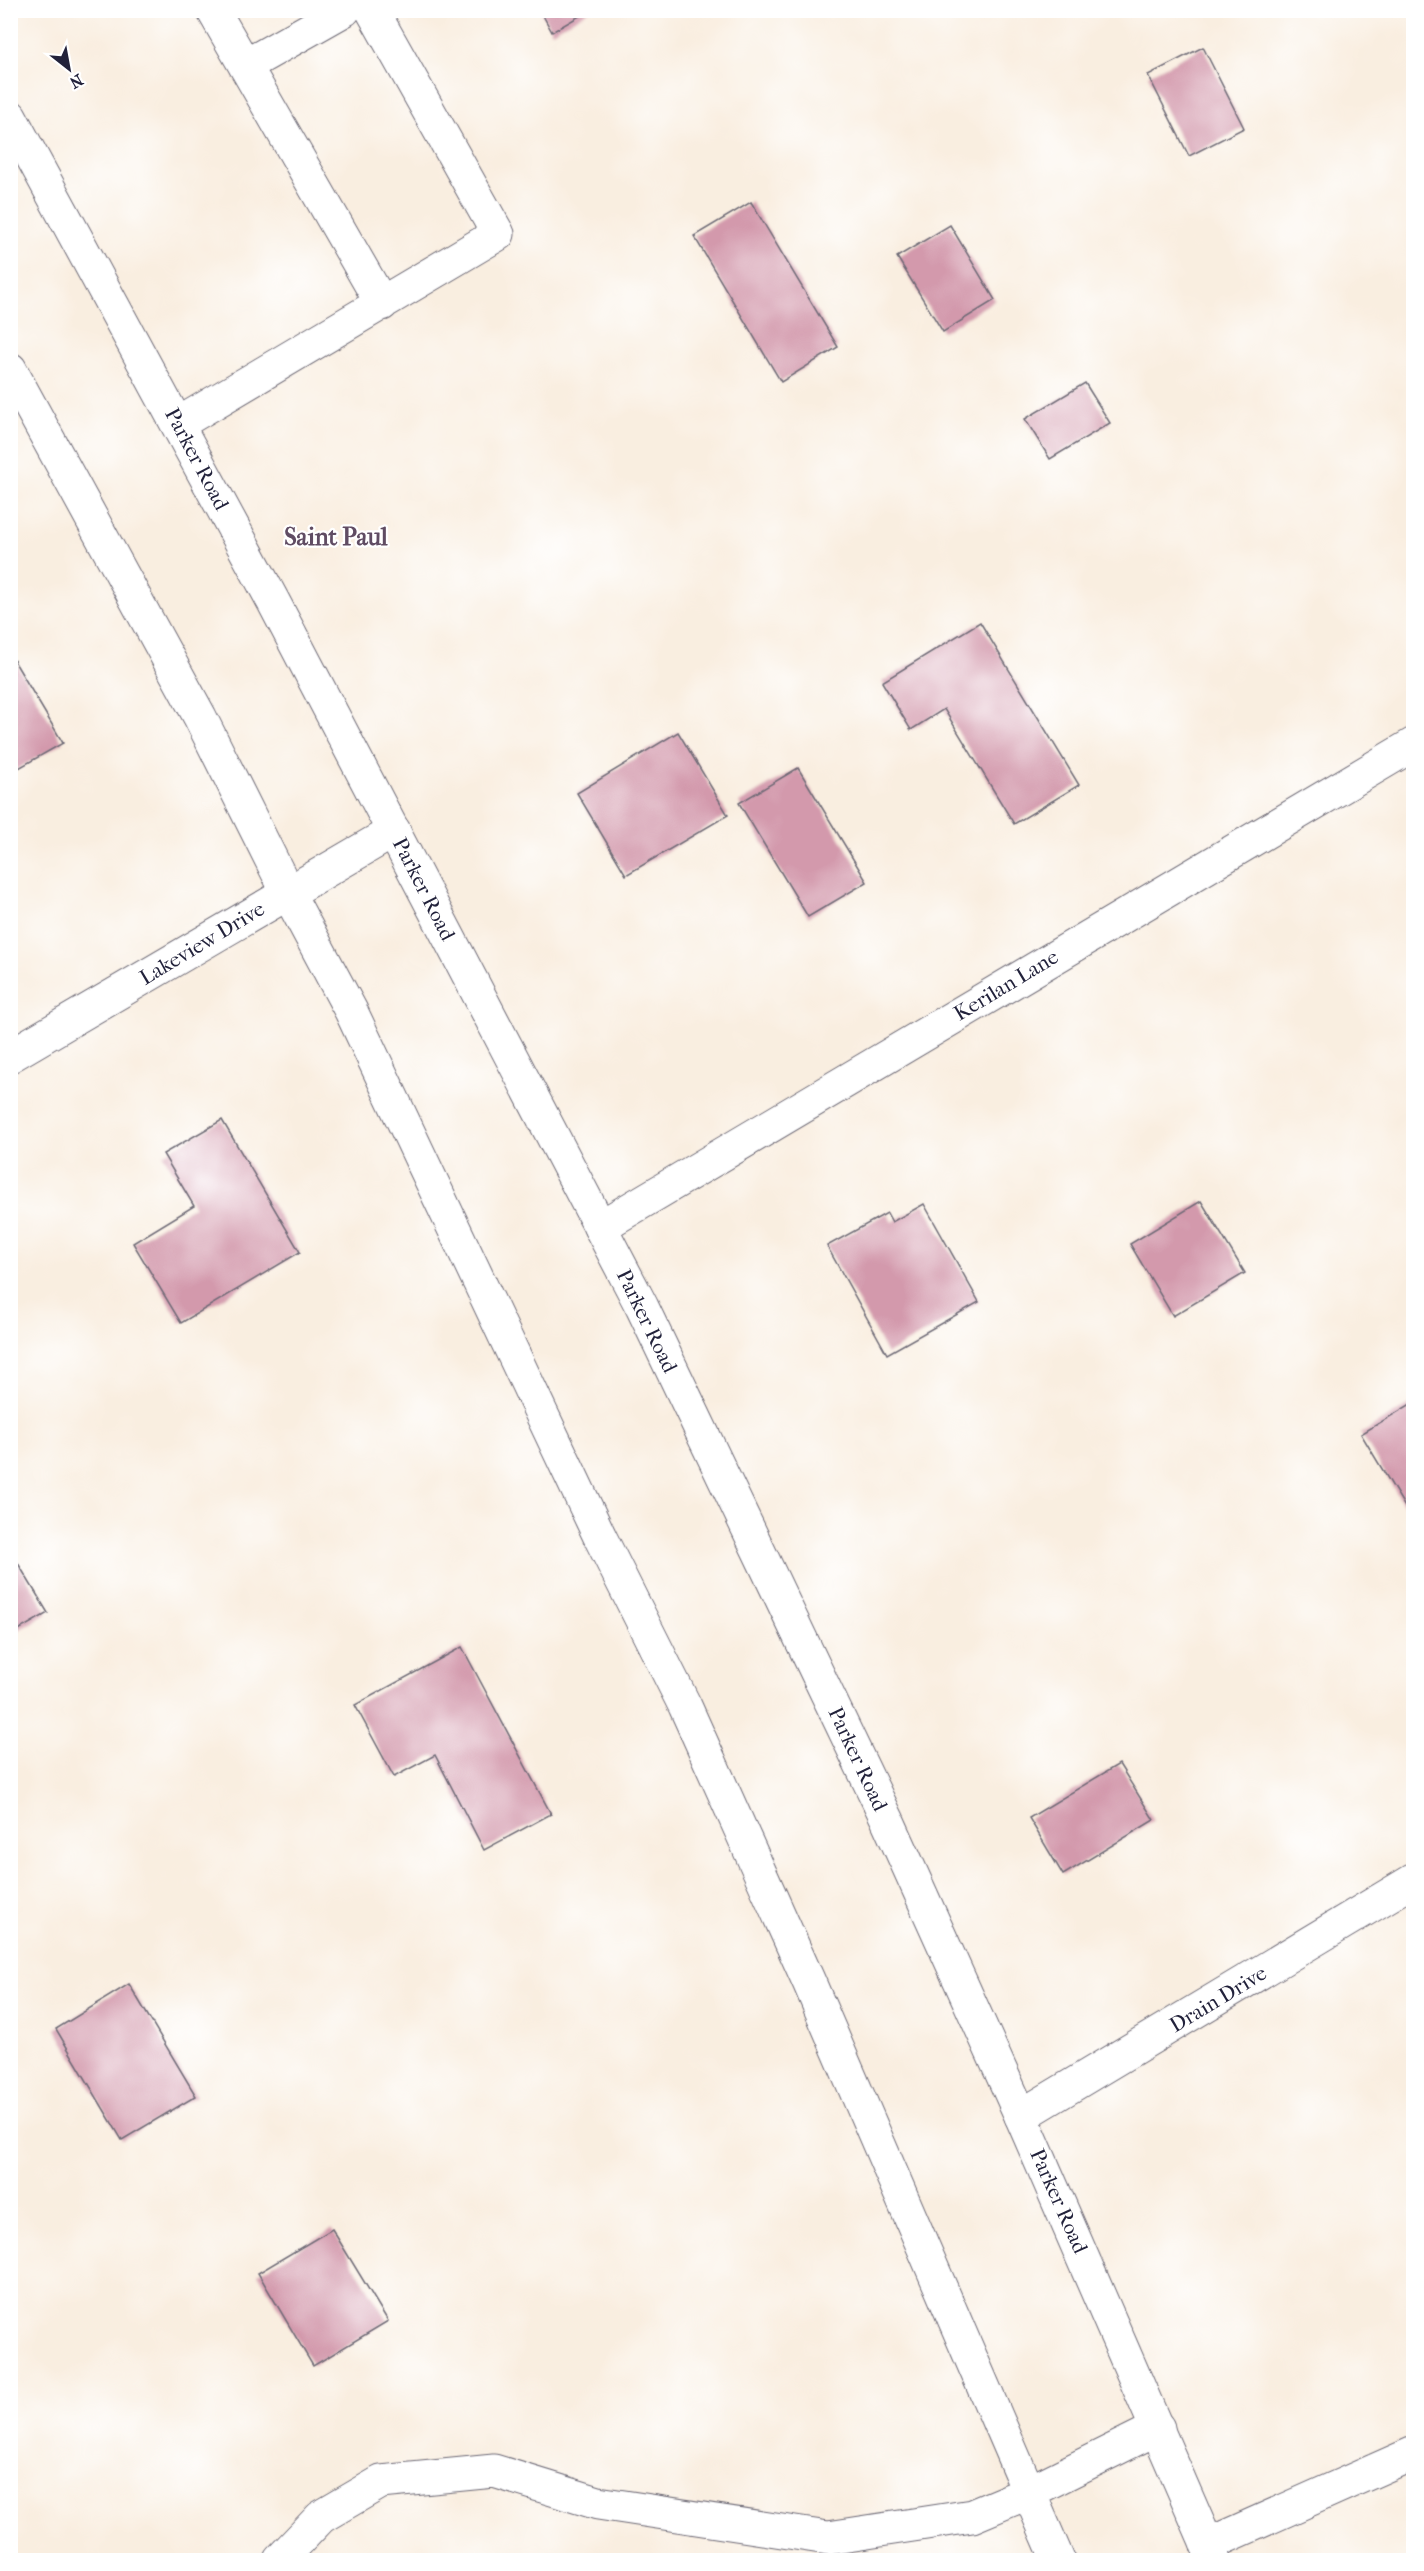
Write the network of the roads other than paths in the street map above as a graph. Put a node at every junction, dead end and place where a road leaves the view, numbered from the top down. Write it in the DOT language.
graph roads {
  1 [pos="213,10"];
  2 [pos="344,10"];
  3 [pos="372,10"];
  4 [pos="245,66"];
  5 [pos="10,116"];
  6 [pos="382,304"];
  7 [pos="10,369"];
  8 [pos="178,424"];
  9 [pos="1413,744"];
  10 [pos="394,831"];
  11 [pos="288,893"];
  12 [pos="10,1056"];
  13 [pos="600,1227"];
  14 [pos="1413,1880"];
  15 [pos="1021,2116"];
  16 [pos="1158,2428"];
  17 [pos="1413,2453"];
  18 [pos="1028,2493"];
  19 [pos="1210,2553"];
  20 [pos="280,2560"];
  21 [pos="1058,2560"];
  1 -- 4 [label="main road"];
  2 -- 4 [label="main road"];
  3 -- 6 [label="main road"];
  4 -- 6 [label="main road"];
  5 -- 8 [label="main road, Parker Road"];
  6 -- 8 [label="main road"];
  7 -- 11 [label="main road"];
  8 -- 10 [label="main road, Parker Road"];
  9 -- 13 [label="main road, Kerilan Lane"];
  10 -- 11 [label="main road, Lakeview Drive"];
  10 -- 13 [label="main road, Parker Road"];
  11 -- 12 [label="main road, Lakeview Drive"];
  11 -- 18 [label="main road"];
  13 -- 15 [label="main road, Parker Road"];
  14 -- 15 [label="main road, Drain Drive"];
  15 -- 16 [label="main road, Parker Road"];
  16 -- 18 [label="main road"];
  16 -- 19 [label="main road, Parker Road"];
  17 -- 19 [label="main road"];
  18 -- 20 [label="main road"];
  18 -- 21 [label="main road"];
}
